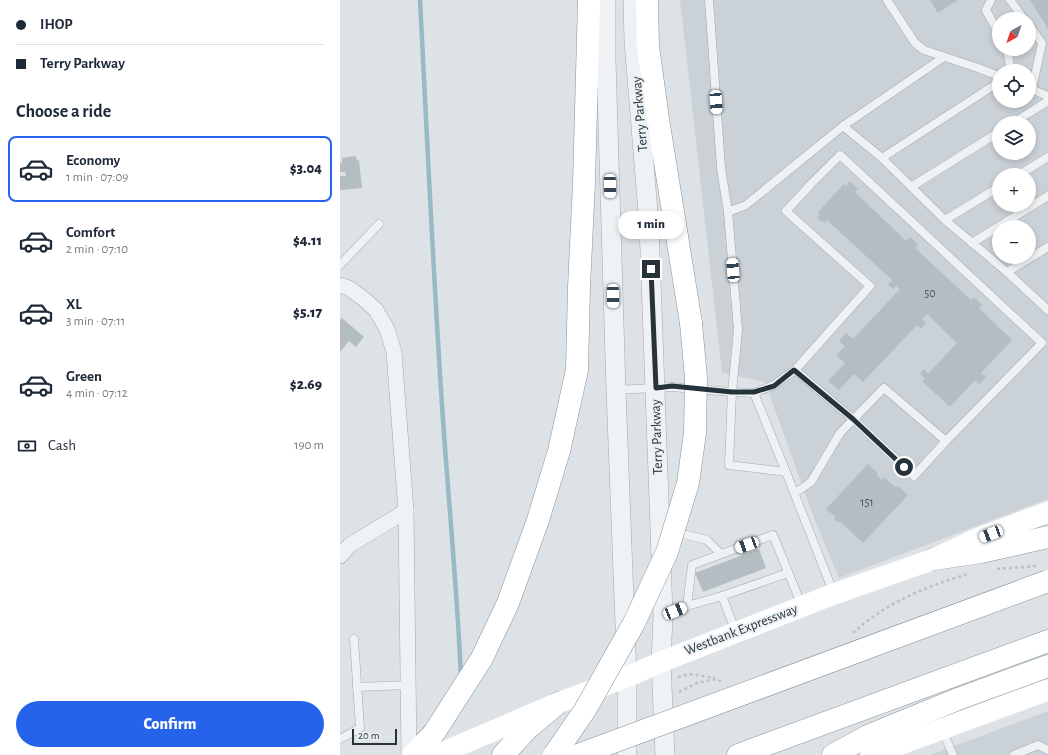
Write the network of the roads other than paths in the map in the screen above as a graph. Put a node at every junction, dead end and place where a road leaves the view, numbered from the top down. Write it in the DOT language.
graph roads {
  1 [pos="588,0"];
  2 [pos="606,0"];
  3 [pos="633,0"];
  4 [pos="647,0"];
  5 [pos="709,0"];
  6 [pos="887,0"];
  7 [pos="991,0"];
  8 [pos="1010,0"];
  9 [pos="1019,12"];
  10 [pos="992,21"];
  11 [pos="1036,35"];
  12 [pos="944,57"];
  13 [pos="1036,68"];
  14 [pos="992,73"];
  15 [pos="992,87"];
  16 [pos="1036,90"];
  17 [pos="1048,96"];
  18 [pos="1048,101"];
  19 [pos="1024,116"];
  20 [pos="843,126"];
  21 [pos="992,136"];
  22 [pos="1048,157"];
  23 [pos="882,158"];
  24 [pos="1030,168"];
  25 [pos="911,187"];
  26 [pos="992,191"];
  27 [pos="1048,196"];
  28 [pos="728,212"];
  29 [pos="945,220"];
  30 [pos="379,224"];
  31 [pos="972,243"];
  32 [pos="1048,247"];
  33 [pos="340,264"];
  34 [pos="1007,272"];
  35 [pos="340,285"];
  36 [pos="1048,310"];
  37 [pos="794,370"];
  38 [pos="656,388"];
  39 [pos="616,390"];
  40 [pos="732,392"];
  41 [pos="754,392"];
  42 [pos="853,419"];
  43 [pos="946,441"];
  44 [pos="786,472"];
  45 [pos="795,493"];
  46 [pos="406,511"];
  47 [pos="1048,512"];
  48 [pos="660,528"];
  49 [pos="1048,537"];
  50 [pos="721,554"];
  51 [pos="340,556"];
  52 [pos="934,559"];
  53 [pos="788,573"];
  54 [pos="1048,581"];
  55 [pos="834,594"];
  56 [pos="722,596"];
  57 [pos="687,606"];
  58 [pos="802,607"];
  59 [pos="663,616"];
  60 [pos="736,633"];
  61 [pos="354,639"];
  62 [pos="1048,642"];
  63 [pos="661,662"];
  64 [pos="1048,666"];
  65 [pos="627,677"];
  66 [pos="408,684"];
  67 [pos="357,687"];
  68 [pos="1044,693"];
  69 [pos="558,703"];
  70 [pos="942,729"];
  71 [pos="340,739"];
  72 [pos="1048,750"];
  73 [pos="409,755"];
  74 [pos="413,755"];
  75 [pos="437,755"];
  76 [pos="503,755"];
  77 [pos="554,755"];
  78 [pos="578,755"];
  79 [pos="627,755"];
  80 [pos="665,755"];
  81 [pos="738,755"];
  82 [pos="833,755"];
  83 [pos="871,755"];
  84 [pos="953,755"];
  85 [pos="1014,755"];
  1 -- 74 [label="highway"];
  2 -- 39 [label="street"];
  3 -- 38 [label="street, Terry Parkway"];
  4 -- 77 [label="highway, bridge"];
  5 -- 28 [label="lane"];
  6 -- 12 [label="lane"];
  7 -- 10 [label="lane"];
  8 -- 9 [label="lane"];
  11 -- 13 [label="lane"];
  12 -- 14 [label="lane"];
  12 -- 20 [label="lane"];
  15 -- 23 [label="lane"];
  16 -- 17 [label="lane"];
  18 -- 19 [label="lane"];
  20 -- 23 [label="lane"];
  20 -- 28 [label="lane"];
  21 -- 25 [label="lane"];
  22 -- 24 [label="lane"];
  23 -- 25 [label="lane"];
  25 -- 29 [label="lane"];
  26 -- 29 [label="lane"];
  27 -- 31 [label="lane"];
  28 -- 40 [label="lane"];
  29 -- 31 [label="lane"];
  30 -- 33 [label="lane"];
  31 -- 34 [label="lane"];
  32 -- 34 [label="lane"];
  34 -- 36 [label="lane"];
  35 -- 46 [label="street"];
  37 -- 41 [label="lane"];
  37 -- 42 [label="lane"];
  37 -- 43 [label="lane"];
  38 -- 39 [label="lane"];
  38 -- 40 [label="lane"];
  38 -- 48 [label="street, Terry Parkway"];
  39 -- 65 [label="street"];
  40 -- 41 [label="lane"];
  40 -- 44 [label="lane"];
  41 -- 44 [label="lane"];
  42 -- 43 [label="lane"];
  42 -- 43 [label="lane"];
  42 -- 45 [label="lane"];
  44 -- 45 [label="lane"];
  45 -- 55 [label="lane"];
  46 -- 51 [label="street"];
  46 -- 66 [label="street"];
  47 -- 52 [label="main road, Westbank Expressway"];
  48 -- 50 [label="lane"];
  48 -- 59 [label="street, Terry Parkway"];
  49 -- 52 [label="highway"];
  50 -- 53 [label="lane"];
  50 -- 57 [label="lane"];
  52 -- 55 [label="main road, Westbank Expressway"];
  53 -- 56 [label="lane"];
  53 -- 58 [label="lane"];
  54 -- 78 [label="highway, bridge"];
  55 -- 58 [label="main road, Westbank Expressway"];
  56 -- 57 [label="lane"];
  56 -- 60 [label="lane"];
  57 -- 59 [label="lane"];
  58 -- 60 [label="main road, Westbank Expressway"];
  59 -- 63 [label="street, Terry Parkway"];
  60 -- 63 [label="main road, Westbank Expressway"];
  61 -- 67 [label="lane"];
  62 -- 81 [label="highway"];
  63 -- 65 [label="main road, Westbank Expressway"];
  63 -- 80 [label="street, Terry Parkway"];
  64 -- 82 [label="highway"];
  65 -- 69 [label="main road, Westbank Expressway"];
  65 -- 79 [label="street"];
  66 -- 67 [label="lane"];
  66 -- 73 [label="street"];
  67 -- 71 [label="lane"];
  68 -- 70 [label="main road"];
  69 -- 75 [label="main road, Westbank Expressway"];
  69 -- 76 [label="highway"];
  70 -- 83 [label="main road"];
  70 -- 84 [label="lane"];
  72 -- 85 [label="lane"];
}
